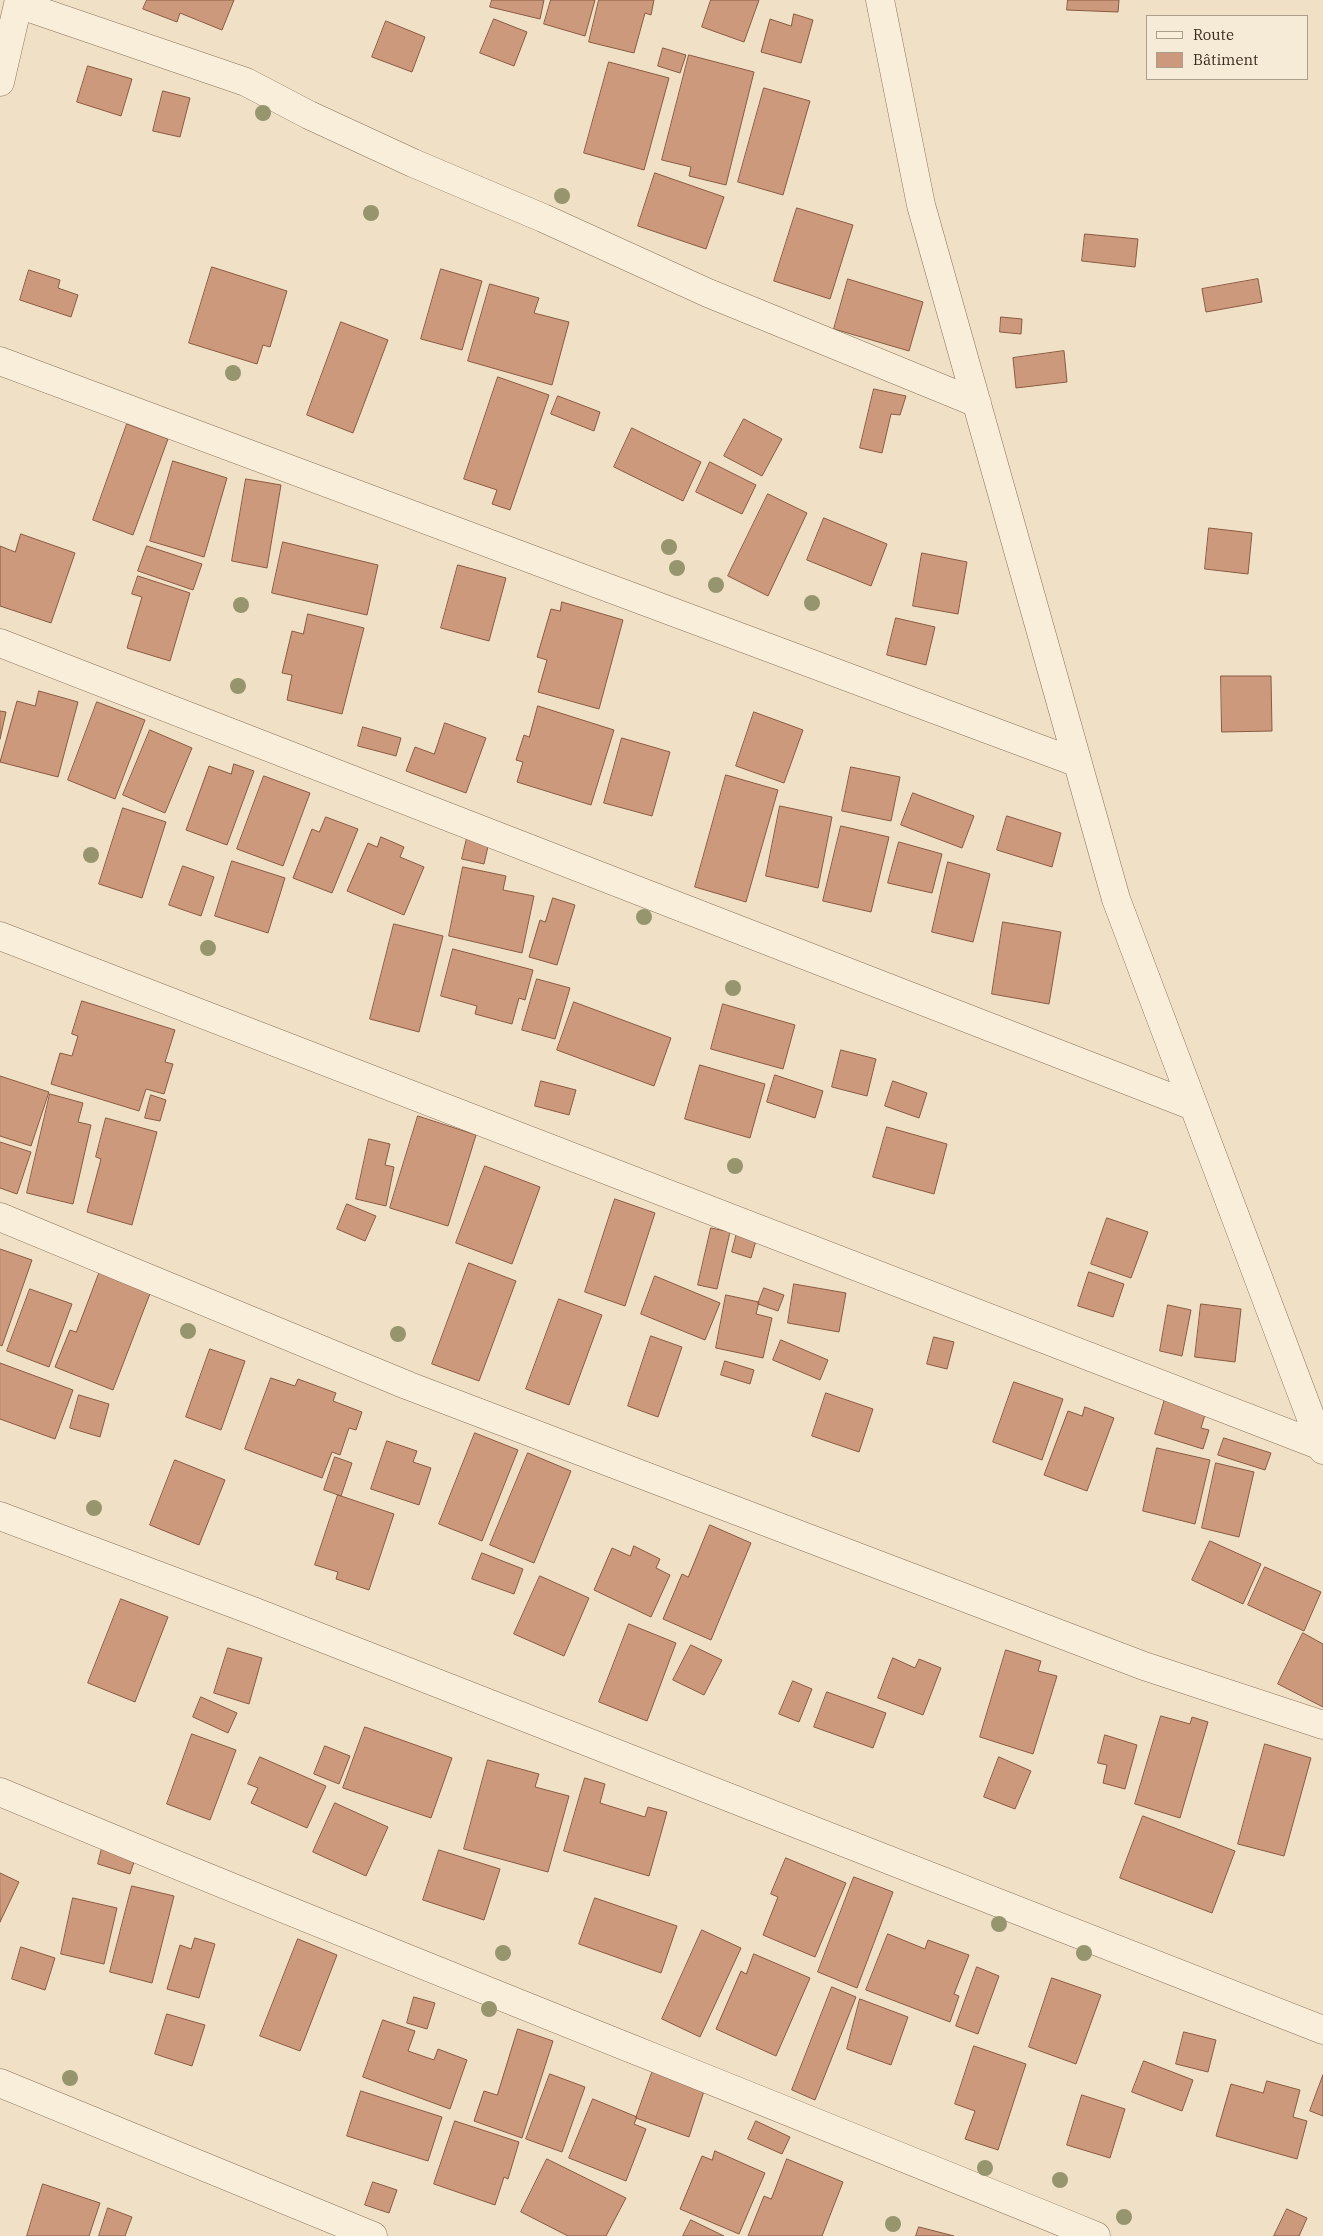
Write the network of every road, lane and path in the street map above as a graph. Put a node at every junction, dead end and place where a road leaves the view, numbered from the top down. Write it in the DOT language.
graph roads {
  1 [pos="880,0"];
  2 [pos="19,2"];
  3 [pos="0,82"];
  4 [pos="0,361"];
  5 [pos="977,403"];
  6 [pos="0,643"];
  7 [pos="1078,763"];
  8 [pos="0,936"];
  9 [pos="1193,1106"];
  10 [pos="0,1217"];
  11 [pos="1322,1448"];
  12 [pos="0,1516"];
  13 [pos="1323,1725"];
  14 [pos="0,1792"];
  15 [pos="1323,2030"];
  16 [pos="0,2083"];
  17 [pos="374,2236"];
  18 [pos="1096,2236"];
  1 -- 5 [label="street"];
  2 -- 3 [label="street"];
  2 -- 5 [label="street"];
  4 -- 7 [label="street"];
  5 -- 7 [label="street"];
  6 -- 9 [label="street"];
  7 -- 9 [label="street"];
  8 -- 11 [label="street"];
  9 -- 11 [label="street"];
  10 -- 13 [label="street"];
  12 -- 15 [label="street"];
  14 -- 18 [label="street"];
  16 -- 17 [label="street"];
}
